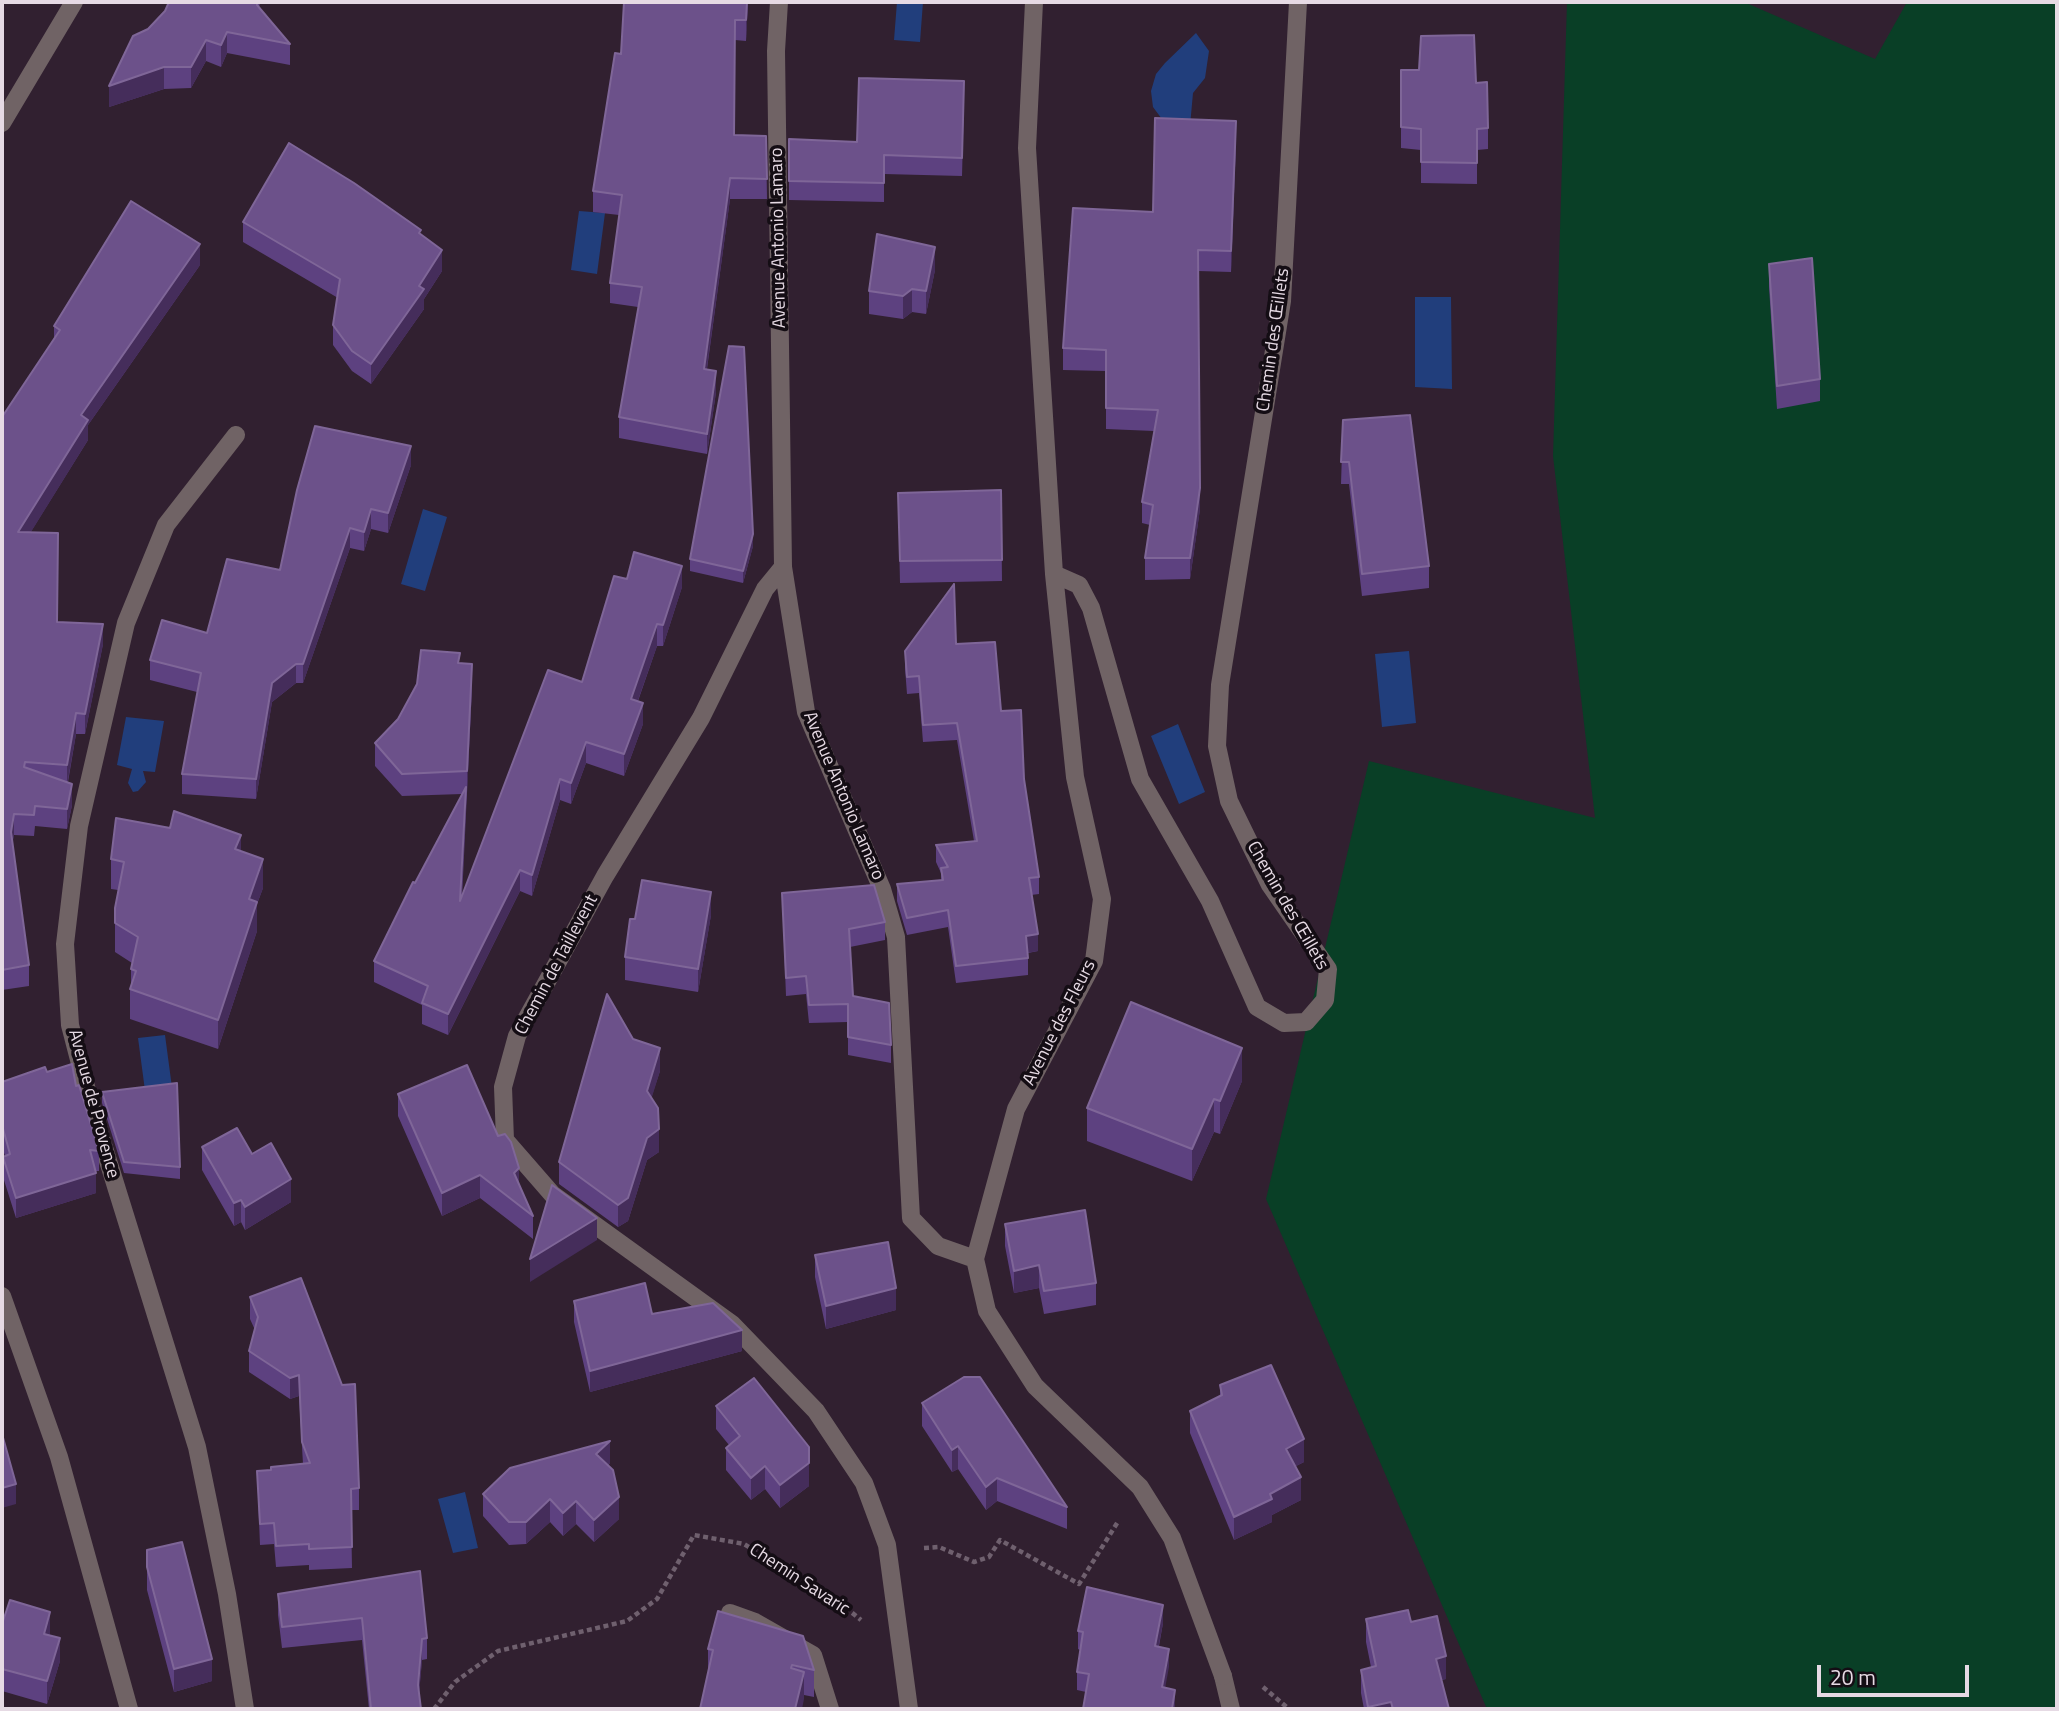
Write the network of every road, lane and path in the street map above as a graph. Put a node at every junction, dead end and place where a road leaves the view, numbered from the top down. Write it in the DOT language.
graph roads {
  1 [pos="74,2"];
  2 [pos="779,2"];
  3 [pos="1034,2"];
  4 [pos="1298,2"];
  5 [pos="2,123"];
  6 [pos="236,436"];
  7 [pos="783,567"];
  8 [pos="1054,574"];
  9 [pos="975,1259"];
  10 [pos="2,1296"];
  11 [pos="1140,1487"];
  12 [pos="920,1559"];
  13 [pos="730,1613"];
  14 [pos="898,1618"];
  15 [pos="129,1709"];
  16 [pos="245,1709"];
  17 [pos="434,1709"];
  18 [pos="830,1709"];
  19 [pos="909,1709"];
  20 [pos="1231,1709"];
  1 -- 5 [label="street"];
  2 -- 7 [label="street, Avenue Antonio Lamaro"];
  3 -- 8 [label="street, Avenue des Fleurs"];
  4 -- 8 [label="street, Chemin des Œillets"];
  6 -- 16 [label="street, Avenue de Provence"];
  7 -- 9 [label="street, Avenue Antonio Lamaro"];
  7 -- 14 [label="street, Chemin de Taillevent"];
  8 -- 9 [label="street, Avenue des Fleurs"];
  9 -- 11 [label="street"];
  10 -- 15 [label="street"];
  11 -- 12 [label="path"];
  11 -- 20 [label="street"];
  13 -- 18 [label="street"];
  14 -- 17 [label="path, Chemin Savaric"];
  14 -- 19 [label="street, Chemin de Taillevent"];
}
